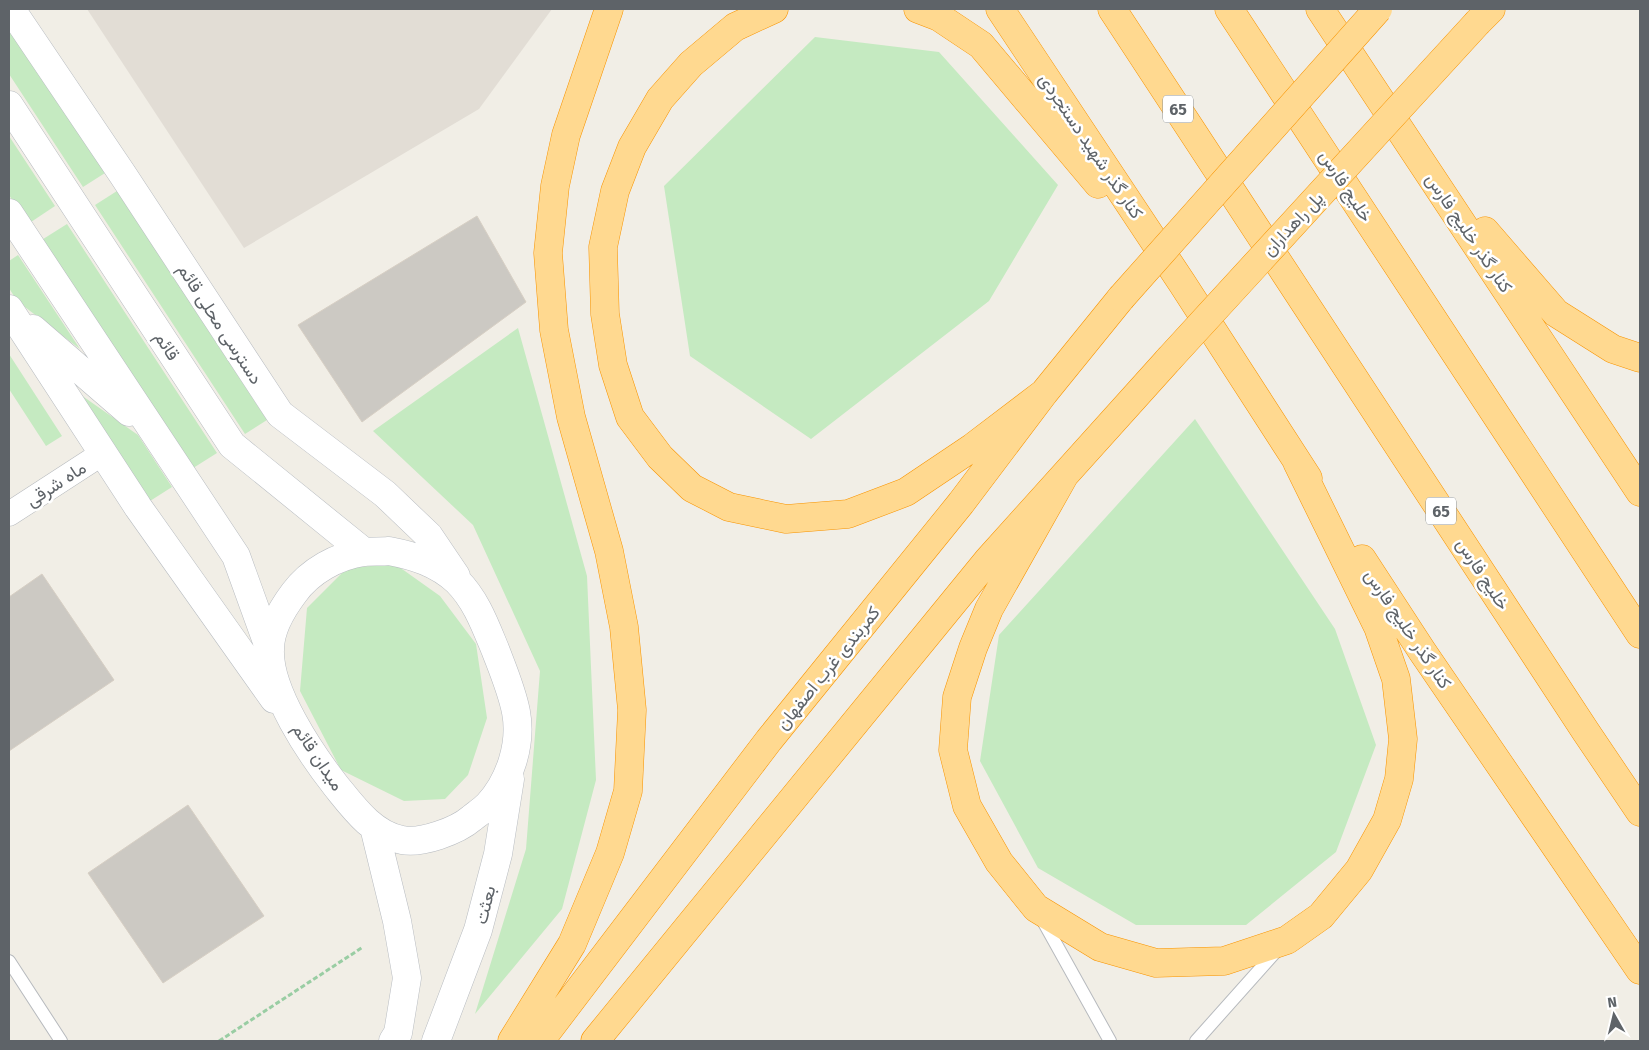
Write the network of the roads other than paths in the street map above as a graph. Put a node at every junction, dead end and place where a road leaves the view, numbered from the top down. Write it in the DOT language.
graph roads {
  1 [pos="11,9"];
  2 [pos="609,9"];
  3 [pos="774,9"];
  4 [pos="918,9"];
  5 [pos="1000,9"];
  6 [pos="1112,9"];
  7 [pos="1229,9"];
  8 [pos="1320,9"];
  9 [pos="1378,9"];
  10 [pos="1482,13"];
  11 [pos="9,105"];
  12 [pos="1413,149"];
  13 [pos="9,213"];
  14 [pos="1182,282"];
  15 [pos="9,309"];
  16 [pos="1640,358"];
  17 [pos="1044,393"];
  18 [pos="153,433"];
  19 [pos="103,453"];
  20 [pos="1297,462"];
  21 [pos="1064,476"];
  22 [pos="1640,492"];
  23 [pos="9,514"];
  24 [pos="364,552"];
  25 [pos="473,600"];
  26 [pos="1640,634"];
  27 [pos="270,650"];
  28 [pos="316,759"];
  29 [pos="512,762"];
  30 [pos="1640,812"];
  31 [pos="374,827"];
  32 [pos="1036,908"];
  33 [pos="1287,940"];
  34 [pos="9,961"];
  35 [pos="1640,970"];
  36 [pos="62,1041"];
  37 [pos="393,1041"];
  38 [pos="436,1041"];
  39 [pos="512,1041"];
  40 [pos="540,1041"];
  41 [pos="595,1041"];
  42 [pos="1110,1041"];
  43 [pos="1196,1041"];
  1 -- 25 [label="main road, دسترسی محلی قائم"];
  2 -- 39 [label="highway"];
  3 -- 17 [label="highway"];
  4 -- 14 [label="highway"];
  5 -- 14 [label="highway, کنار گذر شهید دستجردی"];
  6 -- 30 [label="highway, خلیج فارس / 65"];
  7 -- 26 [label="highway, خلیج فارس"];
  8 -- 12 [label="highway"];
  9 -- 17 [label="highway, کمربندی غرب اصفهان, bridge"];
  10 -- 21 [label="highway, پل راهداران, bridge"];
  11 -- 24 [label="main road, قائم"];
  12 -- 16 [label="highway"];
  12 -- 22 [label="highway, کنار گذر خلیج فارس"];
  13 -- 18 [label="main road"];
  14 -- 20 [label="highway, کنار گذر خلیج فارس"];
  15 -- 18 [label="main road"];
  15 -- 19 [label="main road"];
  17 -- 40 [label="highway, کمربندی غرب اصفهان"];
  18 -- 27 [label="main road"];
  19 -- 23 [label="street, ماه شرقی"];
  19 -- 28 [label="main road"];
  20 -- 33 [label="highway"];
  20 -- 35 [label="highway, کنار گذر خلیج فارس"];
  21 -- 32 [label="highway"];
  21 -- 41 [label="highway"];
  24 -- 25 [label="main road, میدان قائم"];
  24 -- 27 [label="main road, میدان قائم"];
  25 -- 29 [label="main road, میدان قائم"];
  27 -- 28 [label="main road, میدان قائم"];
  28 -- 31 [label="main road, میدان قائم"];
  29 -- 31 [label="main road, میدان قائم"];
  29 -- 38 [label="main road, بعثت"];
  31 -- 37 [label="main road"];
  32 -- 33 [label="highway"];
  32 -- 42 [label="lane"];
  33 -- 43 [label="lane"];
  34 -- 36 [label="lane"];
}
